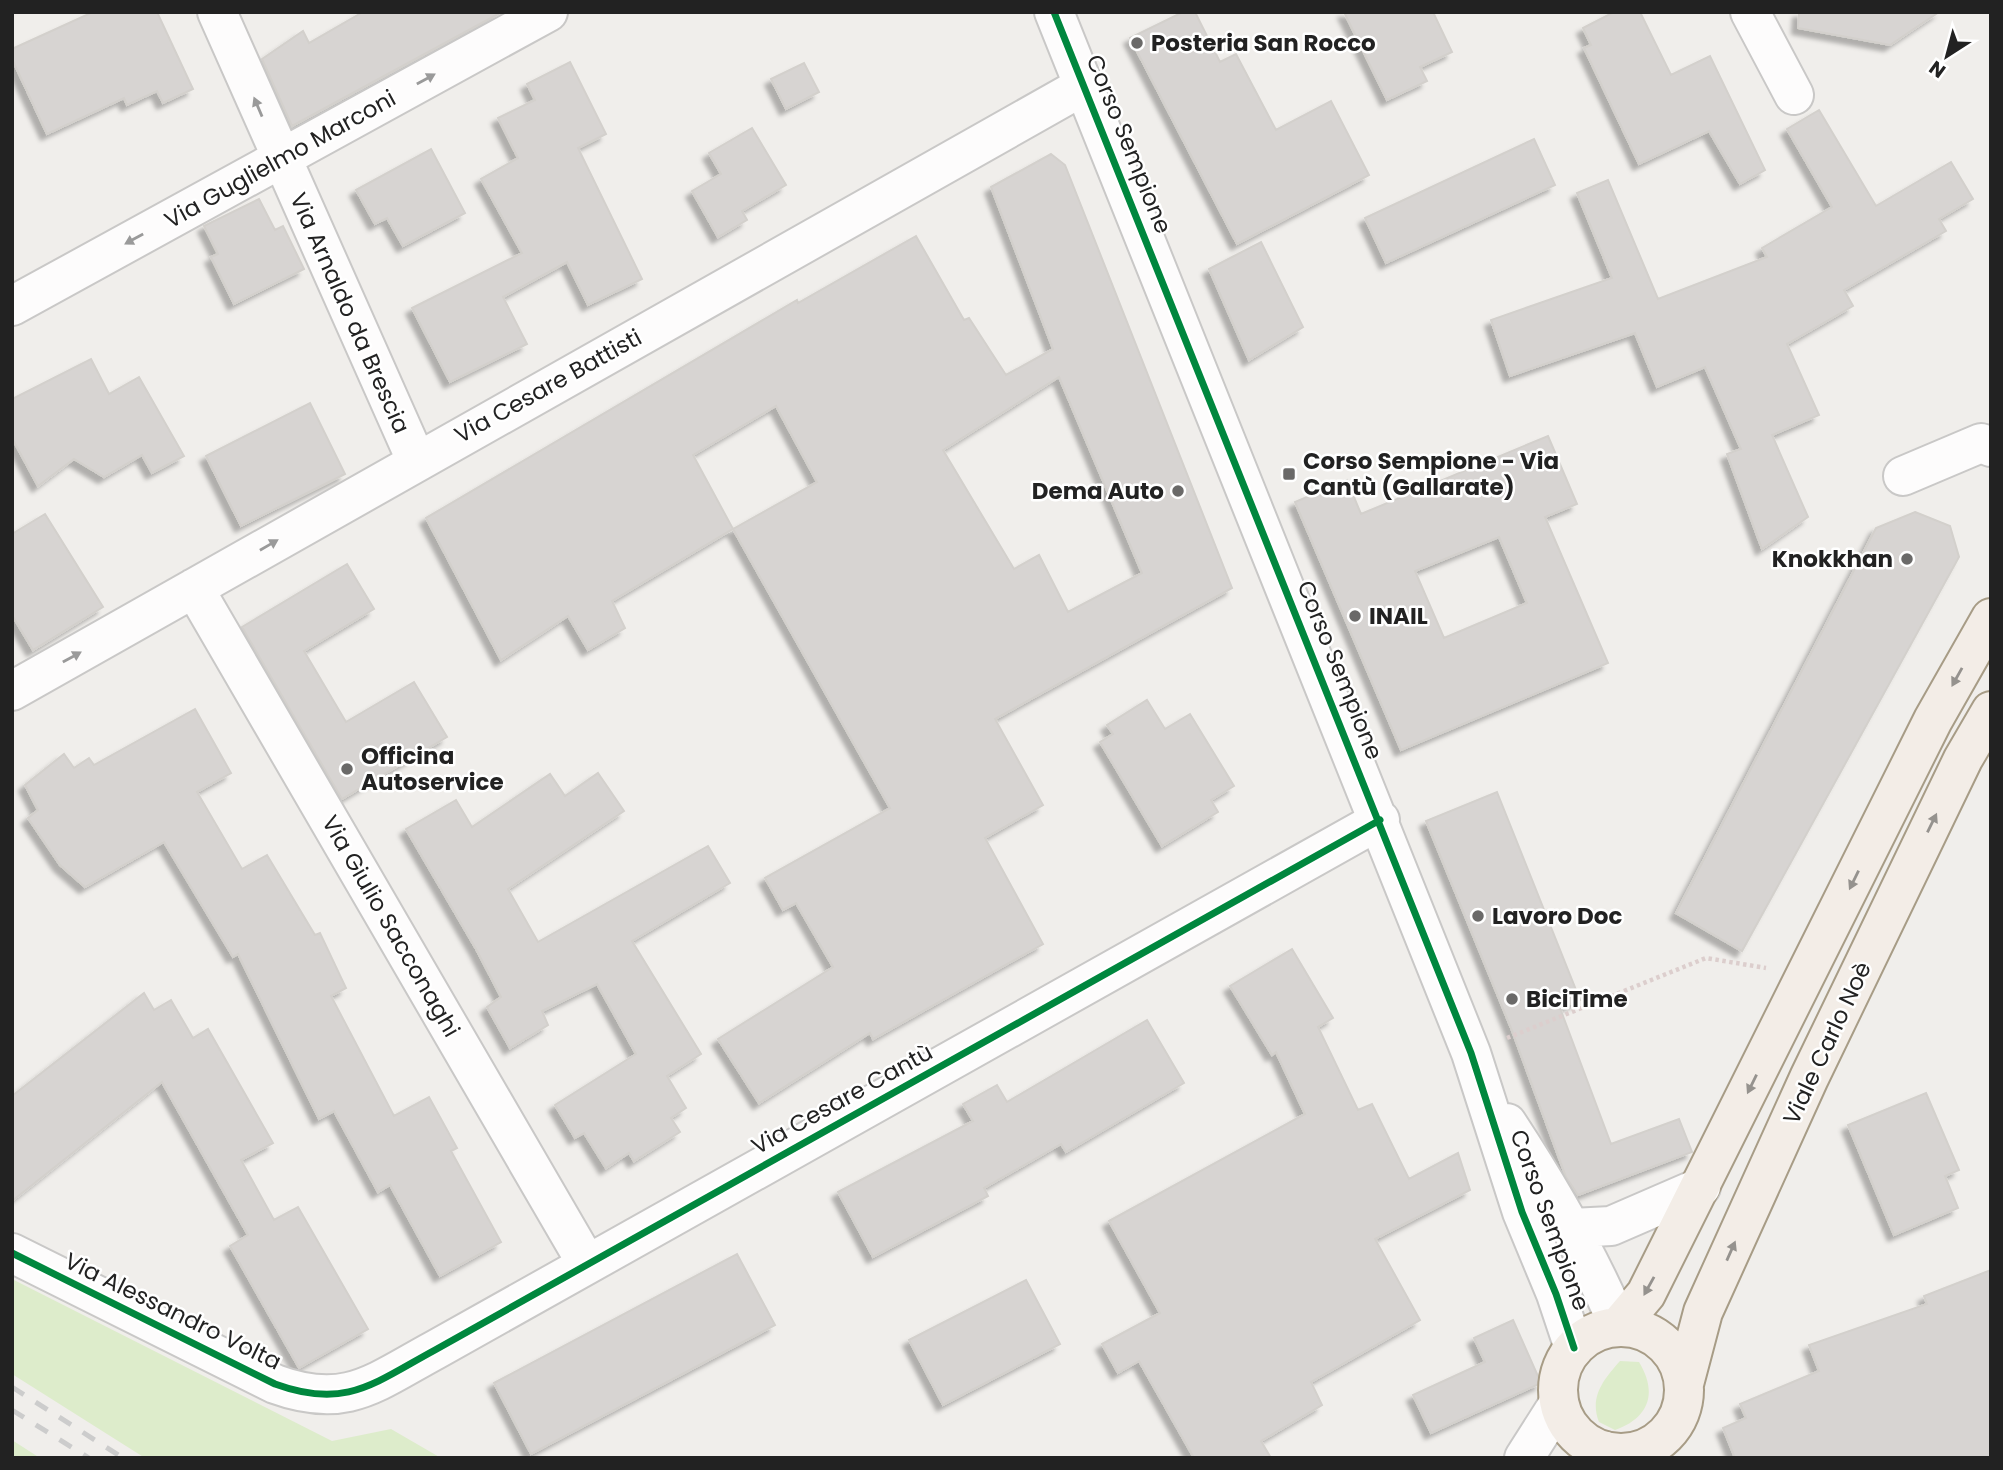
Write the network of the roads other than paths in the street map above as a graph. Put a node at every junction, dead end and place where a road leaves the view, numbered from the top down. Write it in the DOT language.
graph roads {
  1 [pos="217,12"];
  2 [pos="548,12"];
  3 [pos="1055,12"];
  4 [pos="1750,12"];
  5 [pos="1085,85"];
  6 [pos="1794,95"];
  7 [pos="279,158"];
  8 [pos="12,306"];
  9 [pos="1991,447"];
  10 [pos="416,460"];
  11 [pos="1903,476"];
  12 [pos="194,588"];
  13 [pos="1991,618"];
  14 [pos="12,691"];
  15 [pos="1991,711"];
  16 [pos="1380,820"];
  17 [pos="1485,1091"];
  18 [pos="1701,1187"];
  19 [pos="1572,1228"];
  20 [pos="12,1253"];
  21 [pos="587,1264"];
  22 [pos="1619,1326"];
  23 [pos="1574,1348"];
  24 [pos="1684,1384"];
  25 [pos="319,1396"];
  26 [pos="1559,1403"];
  27 [pos="1663,1449"];
  28 [pos="1604,1455"];
  29 [pos="1524,1458"];
  7 -- 1 [label="street, Via Arnaldo da Brescia, one-way"];
  7 -- 2 [label="street, Via Guglielmo Marconi, one-way"];
  3 -- 5 [label="street, Corso Sempione"];
  4 -- 6 [label="street"];
  5 -- 10 [label="street, Via Cesare Battisti"];
  5 -- 16 [label="street, Corso Sempione"];
  7 -- 8 [label="street, Via Guglielmo Marconi, one-way"];
  7 -- 10 [label="street, Via Arnaldo da Brescia"];
  9 -- 11 [label="street"];
  12 -- 10 [label="street, Via Cesare Battisti, one-way"];
  14 -- 12 [label="street, Via Cesare Battisti, one-way"];
  12 -- 21 [label="street, Via Giulio Sacconaghi"];
  13 -- 18 [label="main road, Viale Carlo Noè, one-way"];
  24 -- 15 [label="main road, Viale Carlo Noè, one-way"];
  16 -- 17 [label="street, Corso Sempione"];
  16 -- 21 [label="street, Via Cesare Cantù"];
  17 -- 19 [label="street, Corso Sempione"];
  17 -- 23 [label="street, Corso Sempione"];
  18 -- 19 [label="street"];
  18 -- 22 [label="main road, Viale Carlo Noè, one-way"];
  19 -- 22 [label="street, Corso Sempione"];
  20 -- 25 [label="street, Via Alessandro Volta"];
  21 -- 25 [label="street, Via Cesare Cantù"];
  22 -- 23 [label="main road"];
  22 -- 24 [label="main road"];
  23 -- 26 [label="main road"];
  24 -- 27 [label="main road"];
  26 -- 28 [label="main road"];
  26 -- 29 [label="street"];
  27 -- 28 [label="main road"];
}
